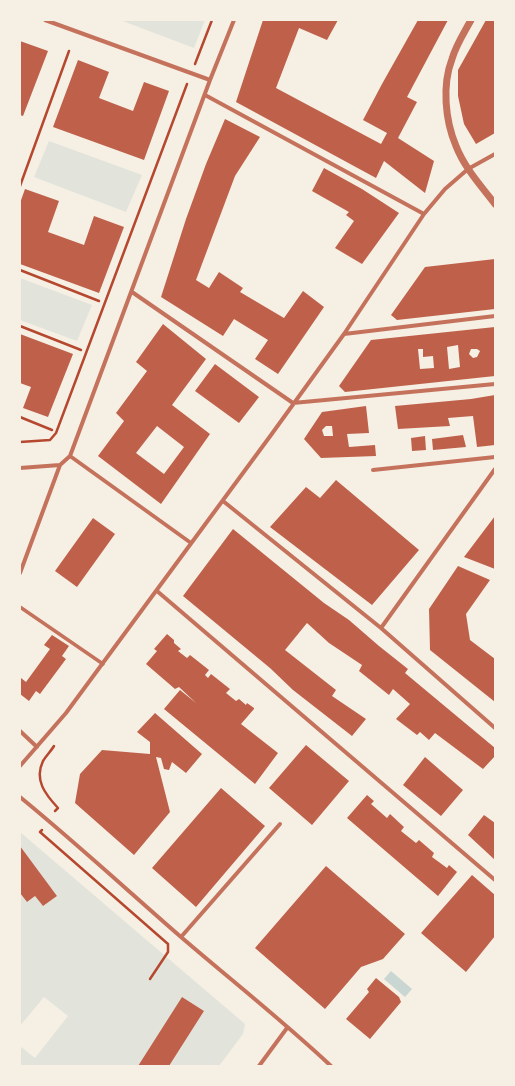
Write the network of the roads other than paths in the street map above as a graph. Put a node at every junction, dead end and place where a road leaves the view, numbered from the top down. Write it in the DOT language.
graph roads {
  1 [pos="45,20"];
  2 [pos="234,20"];
  3 [pos="471,20"];
  4 [pos="210,80"];
  5 [pos="205,95"];
  6 [pos="495,154"];
  7 [pos="468,169"];
  8 [pos="495,204"];
  9 [pos="424,214"];
  10 [pos="132,292"];
  11 [pos="495,316"];
  12 [pos="344,334"];
  13 [pos="495,384"];
  14 [pos="293,403"];
  15 [pos="70,456"];
  16 [pos="495,457"];
  17 [pos="60,465"];
  18 [pos="20,468"];
  19 [pos="495,469"];
  20 [pos="373,470"];
  21 [pos="223,501"];
  22 [pos="191,543"];
  23 [pos="20,573"];
  24 [pos="157,591"];
  25 [pos="20,607"];
  26 [pos="381,628"];
  27 [pos="103,664"];
  28 [pos="495,728"];
  29 [pos="20,731"];
  30 [pos="37,747"];
  31 [pos="20,766"];
  32 [pos="20,797"];
  33 [pos="280,824"];
  34 [pos="495,880"];
  35 [pos="181,937"];
  36 [pos="287,1028"];
  37 [pos="259,1066"];
  38 [pos="330,1066"];
  1 -- 4 [label="street"];
  2 -- 4 [label="street"];
  3 -- 7 [label="street"];
  4 -- 5 [label="street"];
  5 -- 9 [label="street"];
  5 -- 10 [label="street"];
  6 -- 7 [label="street"];
  7 -- 8 [label="street"];
  7 -- 9 [label="street"];
  9 -- 12 [label="street"];
  10 -- 14 [label="street"];
  10 -- 15 [label="street"];
  11 -- 12 [label="street"];
  12 -- 14 [label="street"];
  13 -- 14 [label="street"];
  14 -- 21 [label="street"];
  15 -- 17 [label="street"];
  15 -- 22 [label="street"];
  16 -- 20 [label="street"];
  17 -- 18 [label="street"];
  17 -- 23 [label="street"];
  19 -- 26 [label="street"];
  21 -- 22 [label="street"];
  21 -- 26 [label="street"];
  22 -- 24 [label="street"];
  24 -- 27 [label="street"];
  24 -- 34 [label="street"];
  25 -- 27 [label="street"];
  26 -- 28 [label="street"];
  27 -- 30 [label="street"];
  29 -- 30 [label="street"];
  30 -- 31 [label="street"];
  32 -- 35 [label="street"];
  33 -- 35 [label="street"];
  35 -- 36 [label="street"];
  36 -- 37 [label="street"];
  36 -- 38 [label="street"];
}
